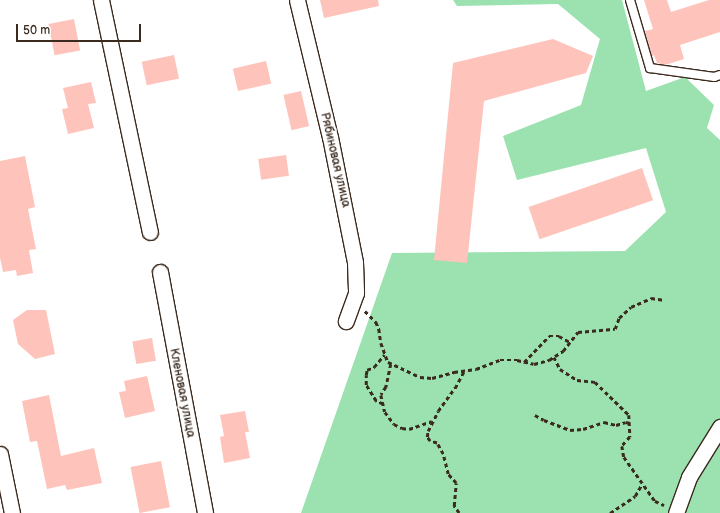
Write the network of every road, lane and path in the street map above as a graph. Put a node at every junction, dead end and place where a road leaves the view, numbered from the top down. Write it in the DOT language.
graph roads {
  1 [pos="101,0"];
  2 [pos="297,0"];
  3 [pos="630,0"];
  4 [pos="720,75"];
  5 [pos="150,232"];
  6 [pos="160,272"];
  7 [pos="664,300"];
  8 [pos="362,307"];
  9 [pos="346,322"];
  10 [pos="570,342"];
  11 [pos="385,354"];
  12 [pos="554,357"];
  13 [pos="524,362"];
  14 [pos="391,364"];
  15 [pos="464,370"];
  16 [pos="383,404"];
  17 [pos="535,414"];
  18 [pos="433,421"];
  19 [pos="630,423"];
  20 [pos="720,427"];
  21 [pos="0,454"];
  22 [pos="642,484"];
  23 [pos="676,512"];
  24 [pos="12,513"];
  25 [pos="205,513"];
  26 [pos="459,513"];
  27 [pos="610,513"];
  1 -- 5 [label="street"];
  2 -- 9 [label="street, Рябиновая улица"];
  3 -- 4 [label="lane"];
  6 -- 25 [label="street, Кленовая улица"];
  7 -- 10 [label="path"];
  8 -- 11 [label="path"];
  10 -- 12 [label="path"];
  10 -- 13 [label="path"];
  11 -- 14 [label="path"];
  11 -- 16 [label="path"];
  12 -- 13 [label="path"];
  12 -- 19 [label="path"];
  13 -- 15 [label="path"];
  14 -- 15 [label="path"];
  14 -- 16 [label="path"];
  15 -- 18 [label="path"];
  16 -- 18 [label="path"];
  17 -- 19 [label="path"];
  18 -- 26 [label="path"];
  19 -- 22 [label="path"];
  20 -- 23 [label="street"];
  21 -- 24 [label="street"];
  22 -- 23 [label="path"];
  22 -- 27 [label="path"];
}
